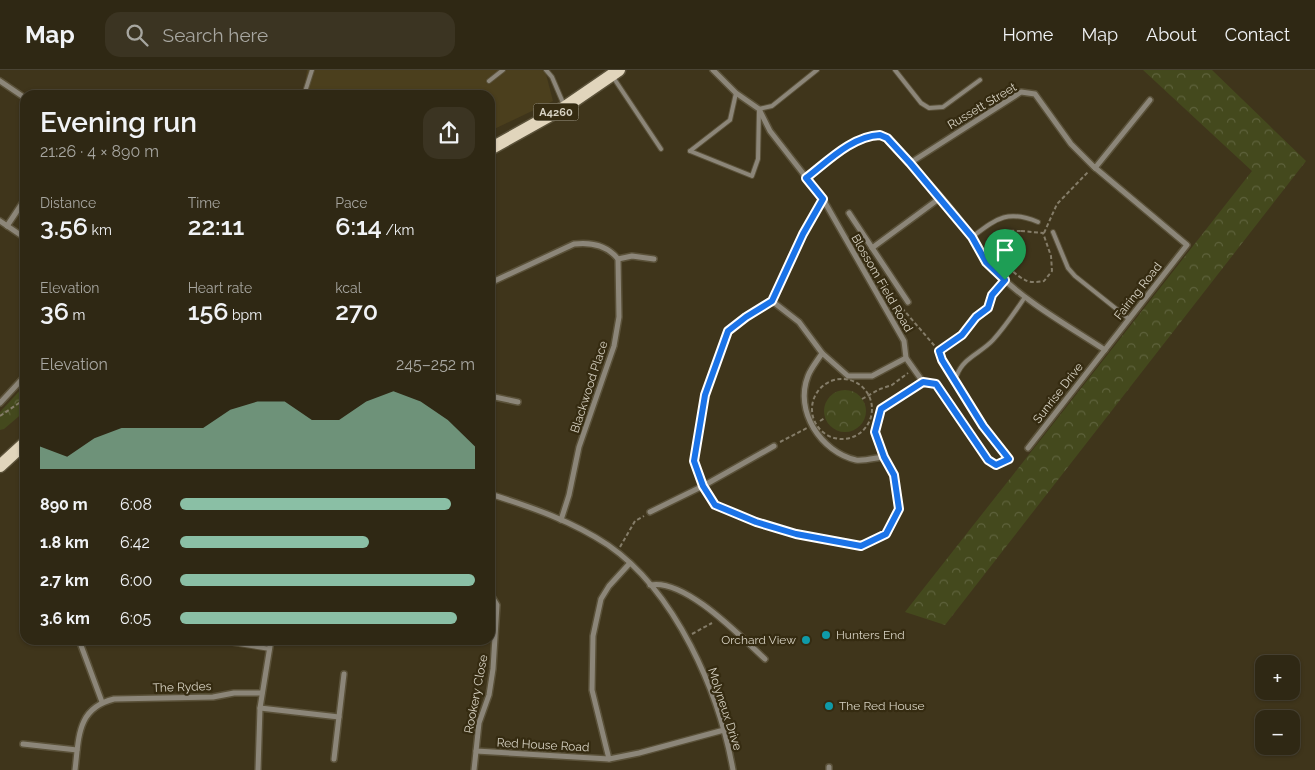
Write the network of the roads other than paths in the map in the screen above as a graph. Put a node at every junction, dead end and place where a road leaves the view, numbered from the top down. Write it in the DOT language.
graph roads {
  1 [pos="312,70"];
  2 [pos="503,70"];
  3 [pos="546,70"];
  4 [pos="713,70"];
  5 [pos="817,70"];
  6 [pos="895,70"];
  7 [pos="616,73"];
  8 [pos="980,80"];
  9 [pos="0,81"];
  10 [pos="489,81"];
  11 [pos="306,90"];
  12 [pos="736,93"];
  13 [pos="20,95"];
  14 [pos="1150,100"];
  15 [pos="565,107"];
  16 [pos="759,109"];
  17 [pos="495,146"];
  18 [pos="661,149"];
  19 [pos="910,163"];
  20 [pos="1094,167"];
  21 [pos="806,178"];
  22 [pos="940,198"];
  23 [pos="823,199"];
  24 [pos="20,206"];
  25 [pos="849,213"];
  26 [pos="0,221"];
  27 [pos="1038,222"];
  28 [pos="7,226"];
  29 [pos="1054,232"];
  30 [pos="20,235"];
  31 [pos="972,237"];
  32 [pos="1187,245"];
  33 [pos="872,248"];
  34 [pos="618,259"];
  35 [pos="654,259"];
  36 [pos="495,281"];
  37 [pos="1025,297"];
  38 [pos="772,301"];
  39 [pos="908,302"];
  40 [pos="1129,319"];
  41 [pos="1105,350"];
  42 [pos="822,353"];
  43 [pos="906,358"];
  44 [pos="957,375"];
  45 [pos="20,381"];
  46 [pos="923,382"];
  47 [pos="495,397"];
  48 [pos="518,402"];
  49 [pos="0,403"];
  50 [pos="774,446"];
  51 [pos="20,448"];
  52 [pos="1028,448"];
  53 [pos="884,457"];
  54 [pos="996,465"];
  55 [pos="0,466"];
  56 [pos="703,486"];
  57 [pos="495,496"];
  58 [pos="650,512"];
  59 [pos="561,520"];
  60 [pos="630,563"];
  61 [pos="650,585"];
  62 [pos="495,602"];
  63 [pos="495,637"];
  64 [pos="81,645"];
  65 [pos="245,645"];
  66 [pos="270,645"];
  67 [pos="494,645"];
  68 [pos="270,649"];
  69 [pos="765,659"];
  70 [pos="344,674"];
  71 [pos="262,693"];
  72 [pos="102,702"];
  73 [pos="260,708"];
  74 [pos="339,717"];
  75 [pos="724,730"];
  76 [pos="23,744"];
  77 [pos="78,750"];
  78 [pos="476,751"];
  79 [pos="334,758"];
  80 [pos="609,758"];
  81 [pos="76,770"];
  82 [pos="258,770"];
  83 [pos="474,770"];
  84 [pos="733,770"];
  1 -- 11 [label="lane"];
  2 -- 10 [label="lane"];
  3 -- 15 [label="lane"];
  4 -- 12 [label="street"];
  5 -- 16 [label="lane"];
  6 -- 8 [label="lane"];
  7 -- 15 [label="main road, A4260"];
  7 -- 18 [label="lane"];
  9 -- 13 [label="street"];
  12 -- 16 [label="street"];
  12 -- 16 [label="lane"];
  14 -- 20 [label="street"];
  15 -- 17 [label="main road, A4260"];
  16 -- 21 [label="street, Blossom Field Road"];
  19 -- 20 [label="street, Russett Street"];
  19 -- 21 [label="street"];
  19 -- 22 [label="street"];
  20 -- 32 [label="street, Russett Street"];
  21 -- 23 [label="street, Blossom Field Road"];
  22 -- 31 [label="street"];
  22 -- 33 [label="street"];
  23 -- 38 [label="street"];
  23 -- 43 [label="street, Blossom Field Road"];
  24 -- 28 [label="street"];
  25 -- 33 [label="street"];
  26 -- 28 [label="street"];
  27 -- 31 [label="lane"];
  28 -- 30 [label="street"];
  29 -- 40 [label="lane"];
  31 -- 37 [label="street"];
  32 -- 40 [label="street, Fairing Road"];
  33 -- 39 [label="street"];
  34 -- 35 [label="street"];
  34 -- 36 [label="street"];
  34 -- 59 [label="street, Blackwood Place"];
  37 -- 41 [label="street"];
  37 -- 44 [label="lane"];
  38 -- 42 [label="street"];
  38 -- 56 [label="street"];
  40 -- 41 [label="street, Fairing Road"];
  41 -- 52 [label="street, Sunrise Drive"];
  42 -- 43 [label="street"];
  42 -- 53 [label="street"];
  43 -- 46 [label="street, Blossom Field Road"];
  45 -- 49 [label="street"];
  46 -- 53 [label="street"];
  46 -- 54 [label="street, Blossom Field Road"];
  47 -- 48 [label="street"];
  50 -- 56 [label="street"];
  51 -- 55 [label="main road"];
  53 -- 56 [label="street"];
  56 -- 58 [label="street"];
  57 -- 59 [label="street, Molyneux Drive"];
  59 -- 60 [label="street, Molyneux Drive"];
  60 -- 61 [label="street, Molyneux Drive"];
  60 -- 80 [label="street, Red House Road"];
  61 -- 69 [label="street"];
  61 -- 75 [label="street, Molyneux Drive"];
  62 -- 63 [label="street, Rookery Close"];
  64 -- 72 [label="street"];
  65 -- 68 [label="lane"];
  66 -- 68 [label="street"];
  67 -- 78 [label="street, Rookery Close"];
  68 -- 71 [label="street"];
  70 -- 74 [label="street"];
  71 -- 72 [label="street, The Rydes"];
  71 -- 73 [label="street"];
  72 -- 77 [label="street"];
  73 -- 74 [label="street"];
  73 -- 82 [label="street"];
  74 -- 79 [label="street"];
  75 -- 80 [label="street, Red House Road"];
  75 -- 84 [label="street, Molyneux Drive"];
  76 -- 77 [label="street"];
  77 -- 81 [label="street"];
  78 -- 80 [label="street, Red House Road"];
  78 -- 83 [label="street, Rookery Close"];
}
